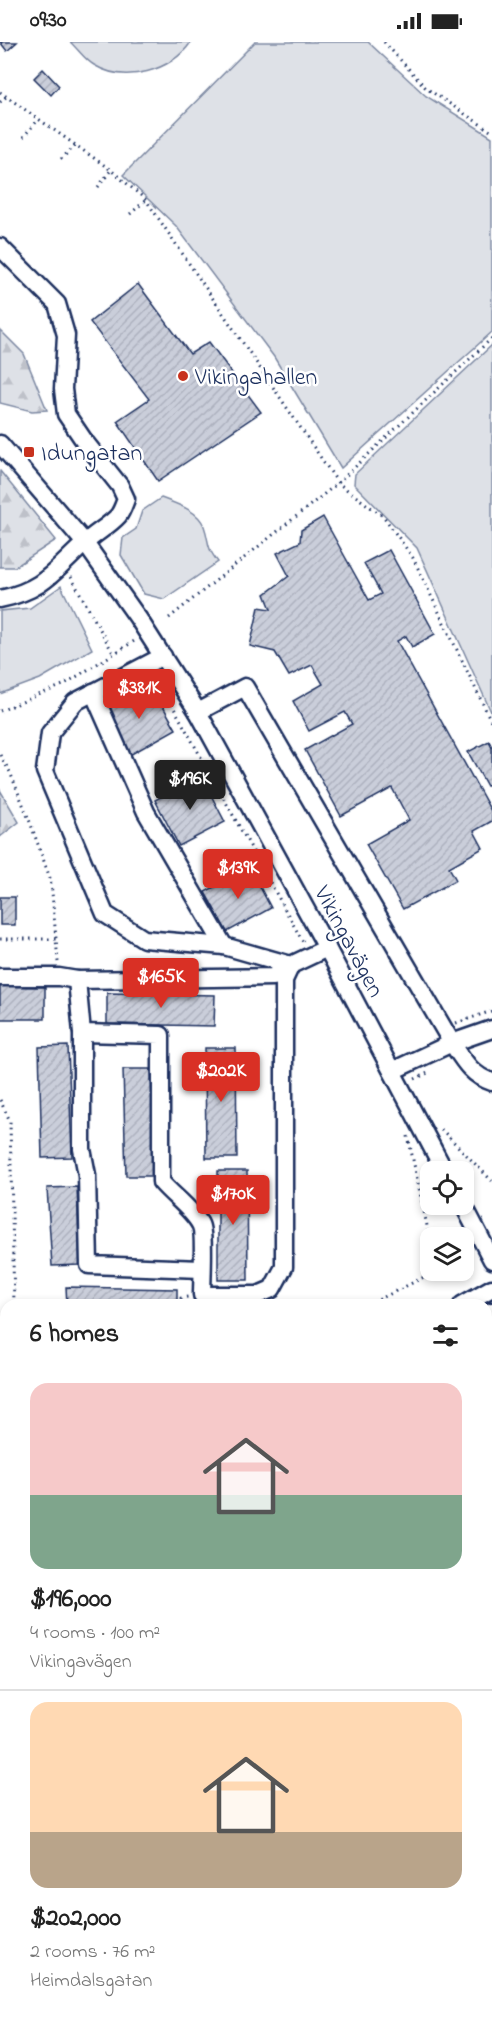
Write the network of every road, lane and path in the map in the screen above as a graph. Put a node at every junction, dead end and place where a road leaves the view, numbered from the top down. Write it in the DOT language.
graph roads {
  1 [pos="384,42"];
  2 [pos="0,92"];
  3 [pos="6,97"];
  4 [pos="0,102"];
  5 [pos="39,119"];
  6 [pos="492,132"];
  7 [pos="23,137"];
  8 [pos="76,145"];
  9 [pos="61,159"];
  10 [pos="111,170"];
  11 [pos="98,187"];
  12 [pos="146,200"];
  13 [pos="130,214"];
  14 [pos="0,247"];
  15 [pos="492,338"];
  16 [pos="0,444"];
  17 [pos="338,483"];
  18 [pos="85,543"];
  19 [pos="64,564"];
  20 [pos="0,599"];
  21 [pos="169,618"];
  22 [pos="144,635"];
  23 [pos="114,653"];
  24 [pos="163,656"];
  25 [pos="93,693"];
  26 [pos="0,711"];
  27 [pos="198,712"];
  28 [pos="492,723"];
  29 [pos="0,755"];
  30 [pos="0,939"];
  31 [pos="56,939"];
  32 [pos="224,946"];
  33 [pos="327,948"];
  34 [pos="291,965"];
  35 [pos="0,977"];
  36 [pos="59,977"];
  37 [pos="77,980"];
  38 [pos="492,1029"];
  39 [pos="82,1033"];
  40 [pos="452,1043"];
  41 [pos="392,1071"];
  42 [pos="492,1082"];
  43 [pos="0,1100"];
  44 [pos="440,1128"];
  45 [pos="439,1161"];
  46 [pos="492,1181"];
  47 [pos="469,1215"];
  48 [pos="492,1260"];
  49 [pos="201,1269"];
  50 [pos="420,1279"];
  51 [pos="492,1288"];
  52 [pos="14,1299"];
  53 [pos="380,1299"];
  54 [pos="473,1299"];
  1 -- 6 [label="path"];
  2 -- 3 [label="path"];
  3 -- 4 [label="path"];
  3 -- 5 [label="path"];
  5 -- 7 [label="path"];
  5 -- 8 [label="path"];
  8 -- 9 [label="path"];
  8 -- 10 [label="path"];
  10 -- 11 [label="path"];
  10 -- 12 [label="path"];
  12 -- 13 [label="path"];
  12 -- 17 [label="path"];
  14 -- 18 [label="street"];
  15 -- 17 [label="path"];
  16 -- 18 [label="street, Vikingavägen"];
  17 -- 21 [label="path"];
  17 -- 28 [label="path"];
  18 -- 19 [label="street"];
  18 -- 24 [label="street, Vikingavägen"];
  19 -- 20 [label="street"];
  19 -- 23 [label="path"];
  22 -- 23 [label="path"];
  23 -- 26 [label="path"];
  24 -- 25 [label="street"];
  24 -- 27 [label="street, Vikingavägen"];
  25 -- 32 [label="street"];
  25 -- 32 [label="street"];
  27 -- 33 [label="street, Vikingavägen"];
  27 -- 40 [label="street"];
  29 -- 31 [label="path"];
  30 -- 31 [label="path"];
  31 -- 36 [label="path"];
  32 -- 34 [label="street"];
  33 -- 34 [label="street"];
  33 -- 41 [label="street, Vikingavägen"];
  34 -- 37 [label="street"];
  34 -- 49 [label="street"];
  35 -- 36 [label="street"];
  36 -- 37 [label="street"];
  37 -- 39 [label="street"];
  38 -- 40 [label="street"];
  39 -- 49 [label="street"];
  39 -- 49 [label="street"];
  40 -- 41 [label="street"];
  40 -- 42 [label="street"];
  41 -- 45 [label="street, Vikingavägen"];
  43 -- 52 [label="path"];
  44 -- 46 [label="path"];
  47 -- 48 [label="street"];
  50 -- 53 [label="path"];
  51 -- 54 [label="street"];
}
